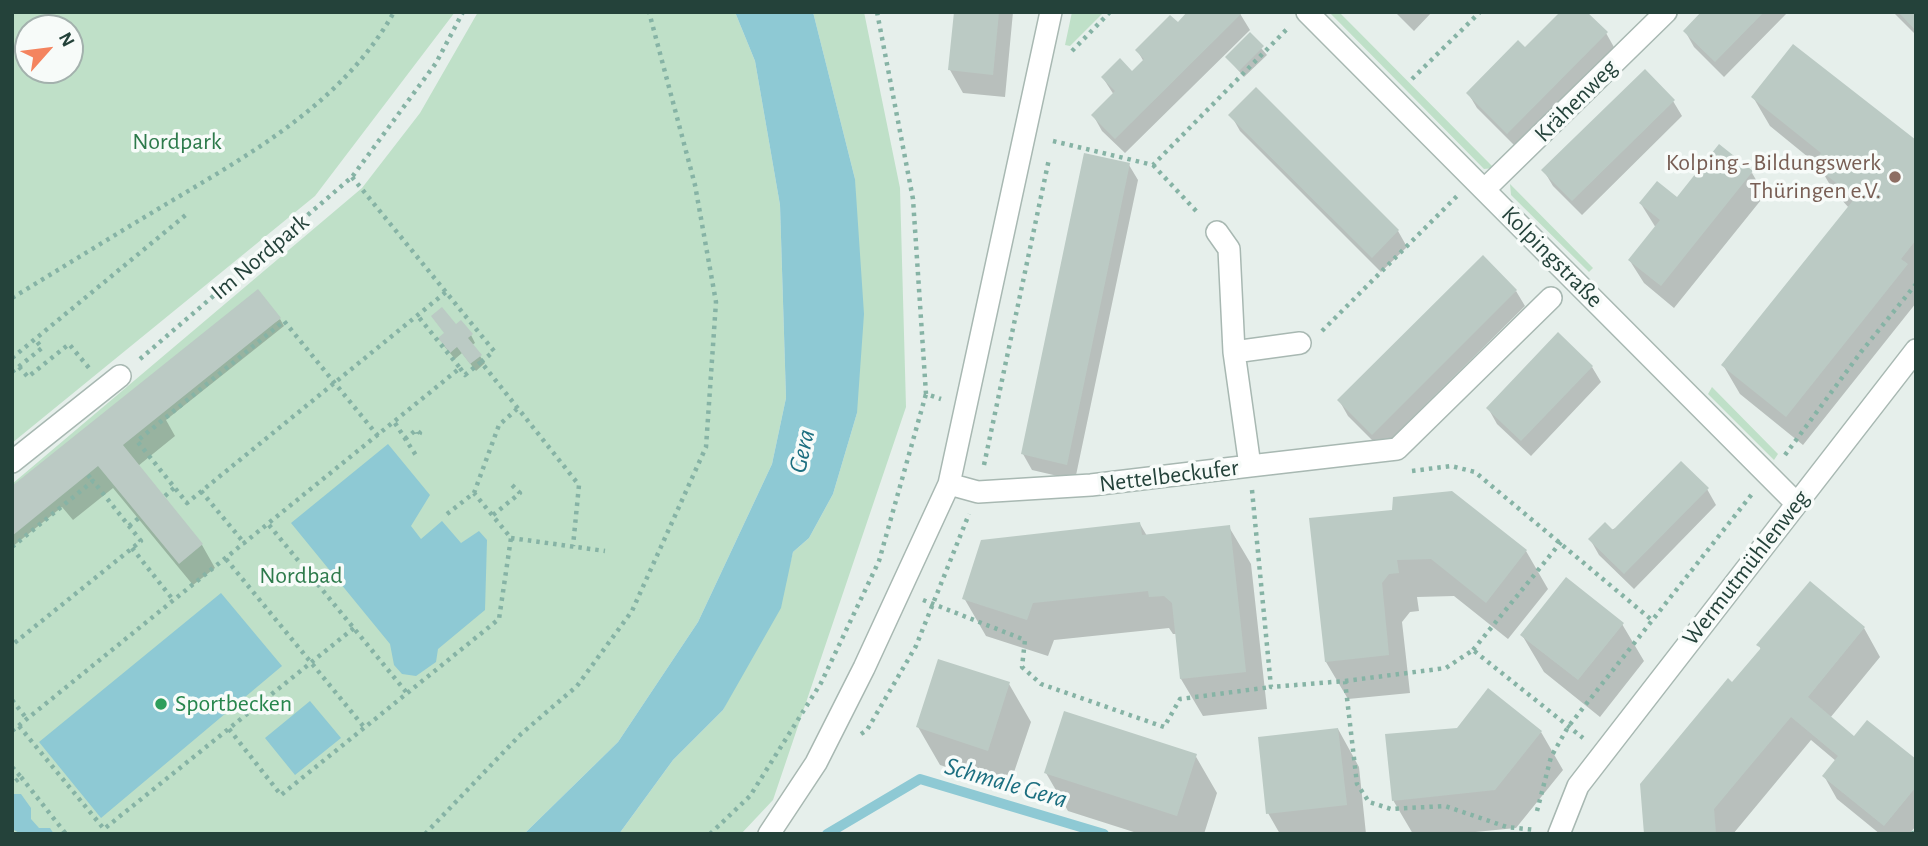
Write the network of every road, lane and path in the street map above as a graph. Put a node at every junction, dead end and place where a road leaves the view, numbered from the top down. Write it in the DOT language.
graph roads {
  1 [pos="394,12"];
  2 [pos="463,12"];
  3 [pos="649,12"];
  4 [pos="877,12"];
  5 [pos="1051,12"];
  6 [pos="1110,12"];
  7 [pos="1480,12"];
  8 [pos="1665,12"];
  9 [pos="1301,17"];
  10 [pos="1069,63"];
  11 [pos="1412,79"];
  12 [pos="1056,128"];
  13 [pos="1053,141"];
  14 [pos="1153,165"];
  15 [pos="352,177"];
  16 [pos="1480,184"];
  17 [pos="187,214"];
  18 [pos="1217,232"];
  19 [pos="1916,284"];
  20 [pos="446,292"];
  21 [pos="12,298"];
  22 [pos="1551,298"];
  23 [pos="417,315"];
  24 [pos="35,340"];
  25 [pos="1300,343"];
  26 [pos="1916,350"];
  27 [pos="76,352"];
  28 [pos="1234,352"];
  29 [pos="12,358"];
  30 [pos="481,362"];
  31 [pos="19,367"];
  32 [pos="460,368"];
  33 [pos="12,372"];
  34 [pos="120,376"];
  35 [pos="334,383"];
  36 [pos="926,394"];
  37 [pos="965,406"];
  38 [pos="517,409"];
  39 [pos="395,423"];
  40 [pos="417,432"];
  41 [pos="379,436"];
  42 [pos="405,439"];
  43 [pos="417,457"];
  44 [pos="12,461"];
  45 [pos="1250,466"];
  46 [pos="1399,472"];
  47 [pos="1768,474"];
  48 [pos="88,475"];
  49 [pos="93,481"];
  50 [pos="949,484"];
  51 [pos="512,485"];
  52 [pos="174,488"];
  53 [pos="201,491"];
  54 [pos="978,492"];
  55 [pos="474,493"];
  56 [pos="165,496"];
  57 [pos="1796,503"];
  58 [pos="447,514"];
  59 [pos="493,515"];
  60 [pos="140,517"];
  61 [pos="269,525"];
  62 [pos="129,526"];
  63 [pos="511,538"];
  64 [pos="1561,542"];
  65 [pos="245,545"];
  66 [pos="573,546"];
  67 [pos="12,547"];
  68 [pos="132,548"];
  69 [pos="605,551"];
  70 [pos="226,559"];
  71 [pos="899,590"];
  72 [pos="174,601"];
  73 [pos="934,604"];
  74 [pos="1653,621"];
  75 [pos="354,628"];
  76 [pos="12,645"];
  77 [pos="1473,650"];
  78 [pos="312,663"];
  79 [pos="1345,681"];
  80 [pos="1271,687"];
  81 [pos="407,693"];
  82 [pos="12,700"];
  83 [pos="27,719"];
  84 [pos="19,726"];
  85 [pos="364,727"];
  86 [pos="1568,727"];
  87 [pos="229,729"];
  88 [pos="12,731"];
  89 [pos="857,736"];
  90 [pos="1603,754"];
  91 [pos="12,767"];
  92 [pos="20,777"];
  93 [pos="12,783"];
  94 [pos="1533,832"];
  95 [pos="1560,832"];
  96 [pos="1916,832"];
  97 [pos="66,834"];
  98 [pos="425,834"];
  99 [pos="710,834"];
  100 [pos="769,834"];
  101 [pos="1911,834"];
  1 -- 21 [label="path"];
  2 -- 15 [label="path, Im Nordpark"];
  3 -- 98 [label="path"];
  4 -- 36 [label="path"];
  5 -- 37 [label="street"];
  6 -- 10 [label="path"];
  7 -- 11 [label="path"];
  8 -- 16 [label="street, Krähenweg"];
  9 -- 14 [label="path"];
  9 -- 16 [label="street, Kolpingstraße"];
  12 -- 13 [label="path"];
  13 -- 14 [label="path"];
  13 -- 54 [label="path"];
  14 -- 18 [label="path"];
  15 -- 20 [label="path"];
  15 -- 34 [label="path, Im Nordpark"];
  16 -- 25 [label="path"];
  16 -- 47 [label="street, Kolpingstraße"];
  17 -- 24 [label="path"];
  18 -- 28 [label="street, Nettelbeckufer"];
  19 -- 47 [label="path"];
  20 -- 23 [label="path"];
  20 -- 30 [label="path"];
  22 -- 45 [label="street, Kolpingstraße"];
  23 -- 32 [label="path"];
  23 -- 35 [label="path"];
  24 -- 29 [label="path"];
  24 -- 31 [label="path"];
  25 -- 28 [label="street"];
  26 -- 57 [label="street, Wermutmühlenweg"];
  27 -- 31 [label="path"];
  28 -- 45 [label="street, Nettelbeckufer"];
  30 -- 32 [label="path"];
  30 -- 38 [label="path"];
  31 -- 33 [label="path"];
  32 -- 39 [label="path"];
  34 -- 44 [label="street"];
  35 -- 41 [label="path"];
  35 -- 52 [label="path"];
  35 -- 53 [label="path"];
  36 -- 37 [label="path"];
  36 -- 99 [label="path"];
  37 -- 50 [label="street"];
  38 -- 55 [label="path"];
  38 -- 66 [label="path"];
  39 -- 41 [label="path"];
  39 -- 42 [label="path"];
  40 -- 42 [label="path"];
  41 -- 61 [label="path"];
  42 -- 43 [label="path"];
  45 -- 54 [label="street, Nettelbeckufer"];
  45 -- 80 [label="path"];
  46 -- 64 [label="path"];
  47 -- 57 [label="street, Kolpingstraße"];
  47 -- 74 [label="path"];
  48 -- 49 [label="path"];
  49 -- 62 [label="path"];
  49 -- 67 [label="path"];
  50 -- 54 [label="street, Nettelbeckufer"];
  50 -- 71 [label="street"];
  51 -- 59 [label="path"];
  52 -- 53 [label="path"];
  52 -- 56 [label="path"];
  53 -- 65 [label="path"];
  54 -- 73 [label="path"];
  55 -- 58 [label="path"];
  55 -- 59 [label="path"];
  57 -- 90 [label="street, Wermutmühlenweg"];
  59 -- 63 [label="path"];
  60 -- 62 [label="path"];
  61 -- 65 [label="path"];
  61 -- 75 [label="path"];
  62 -- 68 [label="path"];
  63 -- 66 [label="path"];
  63 -- 81 [label="path"];
  64 -- 74 [label="path"];
  64 -- 77 [label="path"];
  65 -- 70 [label="path"];
  66 -- 69 [label="path"];
  68 -- 72 [label="path"];
  68 -- 76 [label="path"];
  70 -- 72 [label="path"];
  70 -- 78 [label="path"];
  71 -- 73 [label="path"];
  71 -- 100 [label="street"];
  72 -- 83 [label="path"];
  73 -- 80 [label="path"];
  73 -- 89 [label="path"];
  74 -- 86 [label="path"];
  75 -- 78 [label="path"];
  75 -- 81 [label="path"];
  77 -- 79 [label="path"];
  77 -- 86 [label="path"];
  78 -- 85 [label="path"];
  78 -- 87 [label="path"];
  79 -- 80 [label="path"];
  79 -- 94 [label="path"];
  81 -- 85 [label="path"];
  82 -- 83 [label="path"];
  83 -- 84 [label="path"];
  84 -- 87 [label="path"];
  84 -- 88 [label="path"];
  85 -- 87 [label="path"];
  86 -- 90 [label="path"];
  86 -- 94 [label="path"];
  90 -- 95 [label="street, Wermutmühlenweg"];
  91 -- 92 [label="path"];
  92 -- 93 [label="path"];
  92 -- 97 [label="path"];
  94 -- 95 [label="path"];
  96 -- 101 [label="path"];
}
